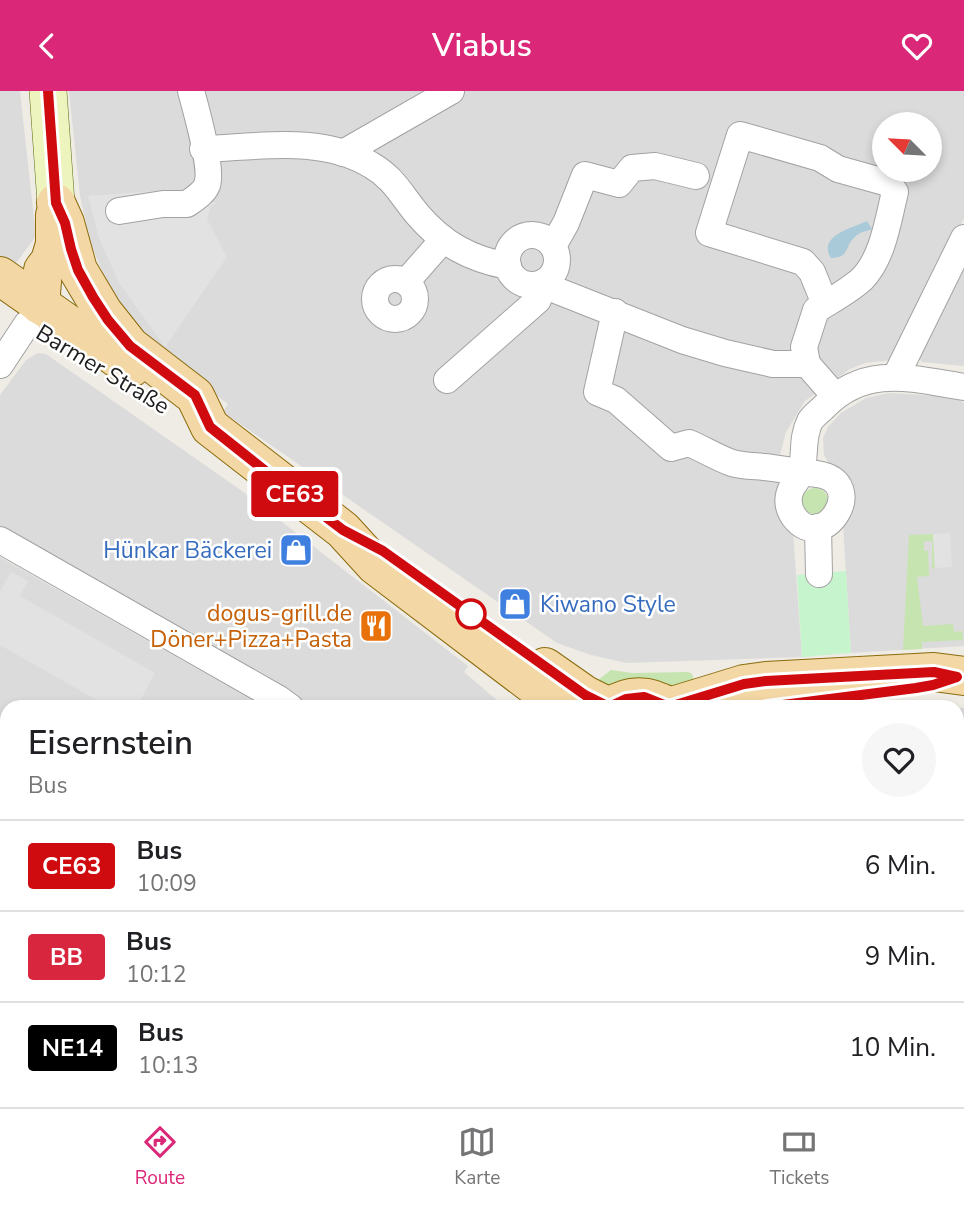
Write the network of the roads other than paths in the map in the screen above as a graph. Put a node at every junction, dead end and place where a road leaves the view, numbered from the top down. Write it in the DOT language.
graph roads {
  1 [pos="47,91"];
  2 [pos="191,91"];
  3 [pos="451,91"];
  4 [pos="204,149"];
  5 [pos="343,153"];
  6 [pos="696,176"];
  7 [pos="56,203"];
  8 [pos="119,211"];
  9 [pos="964,238"];
  10 [pos="442,241"];
  11 [pos="553,246"];
  12 [pos="71,249"];
  13 [pos="508,266"];
  14 [pos="0,277"];
  15 [pos="406,282"];
  16 [pos="543,282"];
  17 [pos="825,304"];
  18 [pos="22,311"];
  19 [pos="615,312"];
  20 [pos="807,364"];
  21 [pos="0,365"];
  22 [pos="896,376"];
  23 [pos="447,380"];
  24 [pos="964,387"];
  25 [pos="835,396"];
  26 [pos="207,421"];
  27 [pos="801,473"];
  28 [pos="818,527"];
  29 [pos="343,530"];
  30 [pos="0,540"];
  31 [pos="818,574"];
  32 [pos="961,677"];
  33 [pos="280,700"];
  34 [pos="553,700"];
  35 [pos="596,700"];
  36 [pos="624,700"];
  37 [pos="652,700"];
  38 [pos="692,700"];
  39 [pos="822,700"];
  1 -- 7 [label="main road"];
  2 -- 4 [label="street"];
  3 -- 5 [label="street"];
  4 -- 5 [label="street"];
  4 -- 8 [label="street"];
  5 -- 10 [label="street"];
  6 -- 11 [label="street"];
  7 -- 12 [label="main road"];
  7 -- 18 [label="main road"];
  9 -- 22 [label="street"];
  10 -- 13 [label="street"];
  10 -- 15 [label="street"];
  11 -- 13 [label="street"];
  11 -- 16 [label="street"];
  12 -- 18 [label="main road"];
  12 -- 26 [label="main road"];
  13 -- 16 [label="street"];
  14 -- 18 [label="main road, Barmer Straße"];
  16 -- 19 [label="street"];
  16 -- 23 [label="street"];
  17 -- 17 [label="street"];
  17 -- 20 [label="street"];
  18 -- 21 [label="street"];
  18 -- 26 [label="main road, Barmer Straße"];
  19 -- 20 [label="street"];
  19 -- 27 [label="street"];
  20 -- 25 [label="street"];
  22 -- 24 [label="street"];
  22 -- 25 [label="street"];
  25 -- 27 [label="street"];
  26 -- 29 [label="main road, Barmer Straße"];
  27 -- 28 [label="street"];
  27 -- 28 [label="street"];
  28 -- 31 [label="street"];
  29 -- 34 [label="main road, Barmer Straße"];
  29 -- 35 [label="main road, Barmer Straße"];
  30 -- 33 [label="street"];
  32 -- 38 [label="main road"];
  32 -- 39 [label="main road"];
  36 -- 37 [label="main road"];
}
